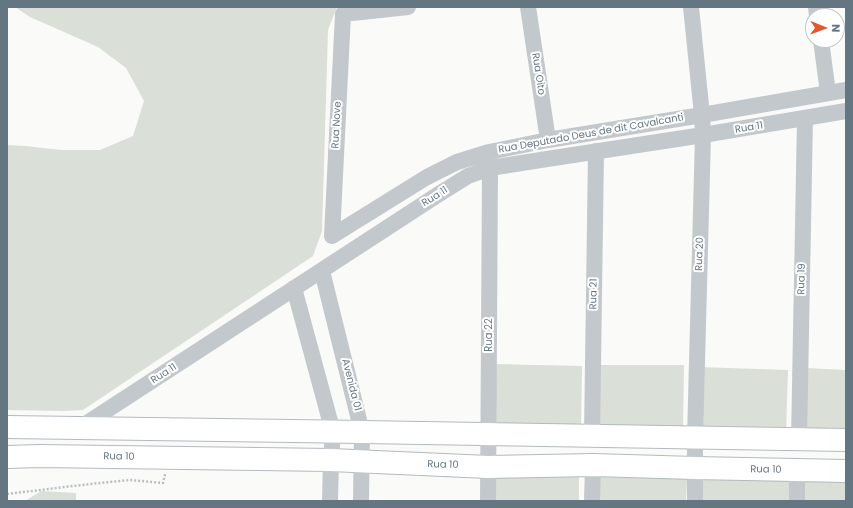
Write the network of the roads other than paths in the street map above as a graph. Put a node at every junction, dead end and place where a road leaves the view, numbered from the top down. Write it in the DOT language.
graph roads {
  1 [pos="408,7"];
  2 [pos="528,7"];
  3 [pos="690,7"];
  4 [pos="821,48"];
  5 [pos="846,90"];
  6 [pos="828,93"];
  7 [pos="846,111"];
  8 [pos="702,115"];
  9 [pos="805,118"];
  10 [pos="703,135"];
  11 [pos="548,140"];
  12 [pos="596,151"];
  13 [pos="490,168"];
  14 [pos="332,236"];
  15 [pos="322,270"];
  16 [pos="294,288"];
  17 [pos="7,427"];
  18 [pos="81,428"];
  19 [pos="333,432"];
  20 [pos="362,432"];
  21 [pos="488,435"];
  22 [pos="592,436"];
  23 [pos="695,438"];
  24 [pos="799,439"];
  25 [pos="846,440"];
  26 [pos="7,457"];
  27 [pos="331,460"];
  28 [pos="362,461"];
  29 [pos="593,465"];
  30 [pos="488,466"];
  31 [pos="695,468"];
  32 [pos="797,470"];
  33 [pos="846,471"];
  34 [pos="330,501"];
  35 [pos="361,501"];
  36 [pos="488,501"];
  37 [pos="592,501"];
  38 [pos="695,501"];
  39 [pos="797,501"];
  1 -- 14 [label="street, Rua Nove"];
  2 -- 11 [label="street, Rua Oito"];
  3 -- 8 [label="street, Rua 20"];
  4 -- 6 [label="street"];
  5 -- 6 [label="street, Rua Deputado Deus de dit Cavalcanti"];
  6 -- 8 [label="street, Rua Deputado Deus de dit Cavalcanti"];
  7 -- 9 [label="street, Rua 11"];
  8 -- 10 [label="street, Rua 20"];
  8 -- 11 [label="street, Rua Deputado Deus de dit Cavalcanti"];
  9 -- 10 [label="street, Rua 11"];
  9 -- 24 [label="street, Rua 19"];
  10 -- 12 [label="street, Rua 11"];
  10 -- 23 [label="street, Rua 20"];
  11 -- 14 [label="street, Rua Deputado Deus de dit Cavalcanti"];
  12 -- 13 [label="street, Rua 11"];
  12 -- 22 [label="street, Rua 21"];
  13 -- 15 [label="street, Rua 11"];
  13 -- 21 [label="street, Rua 22"];
  15 -- 16 [label="street, Rua 11"];
  15 -- 20 [label="street, Avenida 01"];
  16 -- 18 [label="street, Rua 11"];
  16 -- 19 [label="street"];
  17 -- 18 [label="main road"];
  18 -- 19 [label="main road"];
  19 -- 20 [label="main road"];
  19 -- 27 [label="street"];
  20 -- 21 [label="main road"];
  20 -- 28 [label="street, Avenida 01"];
  21 -- 22 [label="main road"];
  21 -- 30 [label="street, Rua 22"];
  22 -- 23 [label="main road"];
  23 -- 24 [label="main road"];
  23 -- 31 [label="street, Rua 20"];
  24 -- 25 [label="main road"];
  26 -- 27 [label="main road, Rua 10"];
  27 -- 28 [label="main road, Rua 10"];
  27 -- 34 [label="street"];
  28 -- 30 [label="main road, Rua 10"];
  28 -- 35 [label="street, Avenida 01"];
  29 -- 30 [label="main road, Rua 10"];
  29 -- 31 [label="main road, Rua 10"];
  29 -- 37 [label="street"];
  30 -- 36 [label="street, Rua 22"];
  31 -- 32 [label="main road, Rua 10"];
  31 -- 38 [label="street, Rua 20"];
  32 -- 33 [label="main road, Rua 10"];
  32 -- 39 [label="street"];
}
